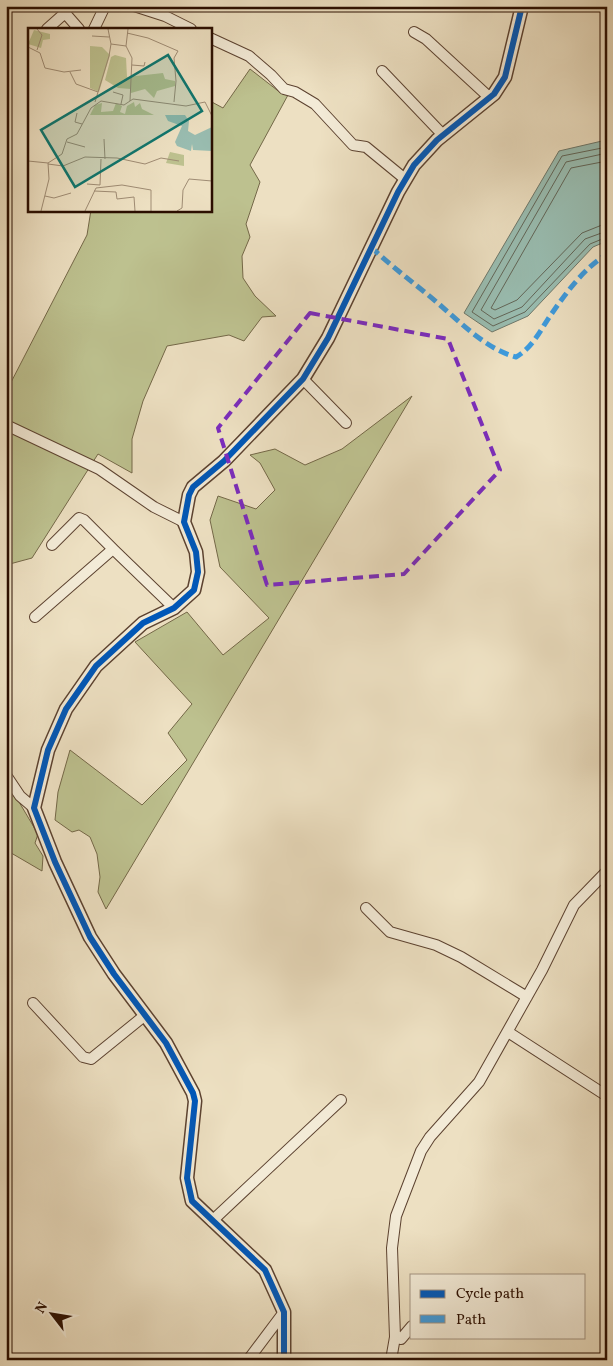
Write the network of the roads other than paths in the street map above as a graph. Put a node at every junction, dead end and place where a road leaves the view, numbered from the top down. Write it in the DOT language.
graph roads {
  1 [pos="105,6"];
  2 [pos="134,6"];
  3 [pos="522,6"];
  4 [pos="48,28"];
  5 [pos="78,28"];
  6 [pos="94,28"];
  7 [pos="189,28"];
  8 [pos="414,32"];
  9 [pos="211,38"];
  10 [pos="382,71"];
  11 [pos="490,98"];
  12 [pos="443,136"];
  13 [pos="405,179"];
  14 [pos="303,379"];
  15 [pos="346,423"];
  16 [pos="6,425"];
  17 [pos="184,522"];
  18 [pos="52,545"];
  19 [pos="113,549"];
  20 [pos="174,608"];
  21 [pos="35,617"];
  22 [pos="6,775"];
  23 [pos="34,808"];
  24 [pos="607,871"];
  25 [pos="366,908"];
  26 [pos="527,997"];
  27 [pos="33,1004"];
  28 [pos="144,1016"];
  29 [pos="508,1032"];
  30 [pos="607,1096"];
  31 [pos="341,1100"];
  32 [pos="212,1221"];
  33 [pos="284,1312"];
  34 [pos="410,1328"];
  35 [pos="395,1337"];
  36 [pos="248,1360"];
  37 [pos="284,1360"];
  38 [pos="391,1360"];
  1 -- 6 [label="street"];
  2 -- 7 [label="street"];
  3 -- 11 [label="street"];
  4 -- 5 [label="street"];
  8 -- 11 [label="street"];
  9 -- 13 [label="street"];
  10 -- 12 [label="street"];
  11 -- 12 [label="street"];
  12 -- 13 [label="street"];
  13 -- 14 [label="street"];
  14 -- 15 [label="street"];
  14 -- 17 [label="street"];
  16 -- 17 [label="street"];
  17 -- 20 [label="street"];
  18 -- 19 [label="street"];
  19 -- 20 [label="street"];
  19 -- 21 [label="street"];
  20 -- 23 [label="street"];
  22 -- 23 [label="street"];
  23 -- 28 [label="street"];
  24 -- 26 [label="street"];
  25 -- 26 [label="street"];
  26 -- 29 [label="street"];
  27 -- 28 [label="street"];
  28 -- 32 [label="street"];
  29 -- 30 [label="street"];
  29 -- 35 [label="street"];
  31 -- 32 [label="street"];
  32 -- 33 [label="street"];
  33 -- 36 [label="street"];
  33 -- 37 [label="street"];
  34 -- 35 [label="street"];
  35 -- 38 [label="street"];
}
